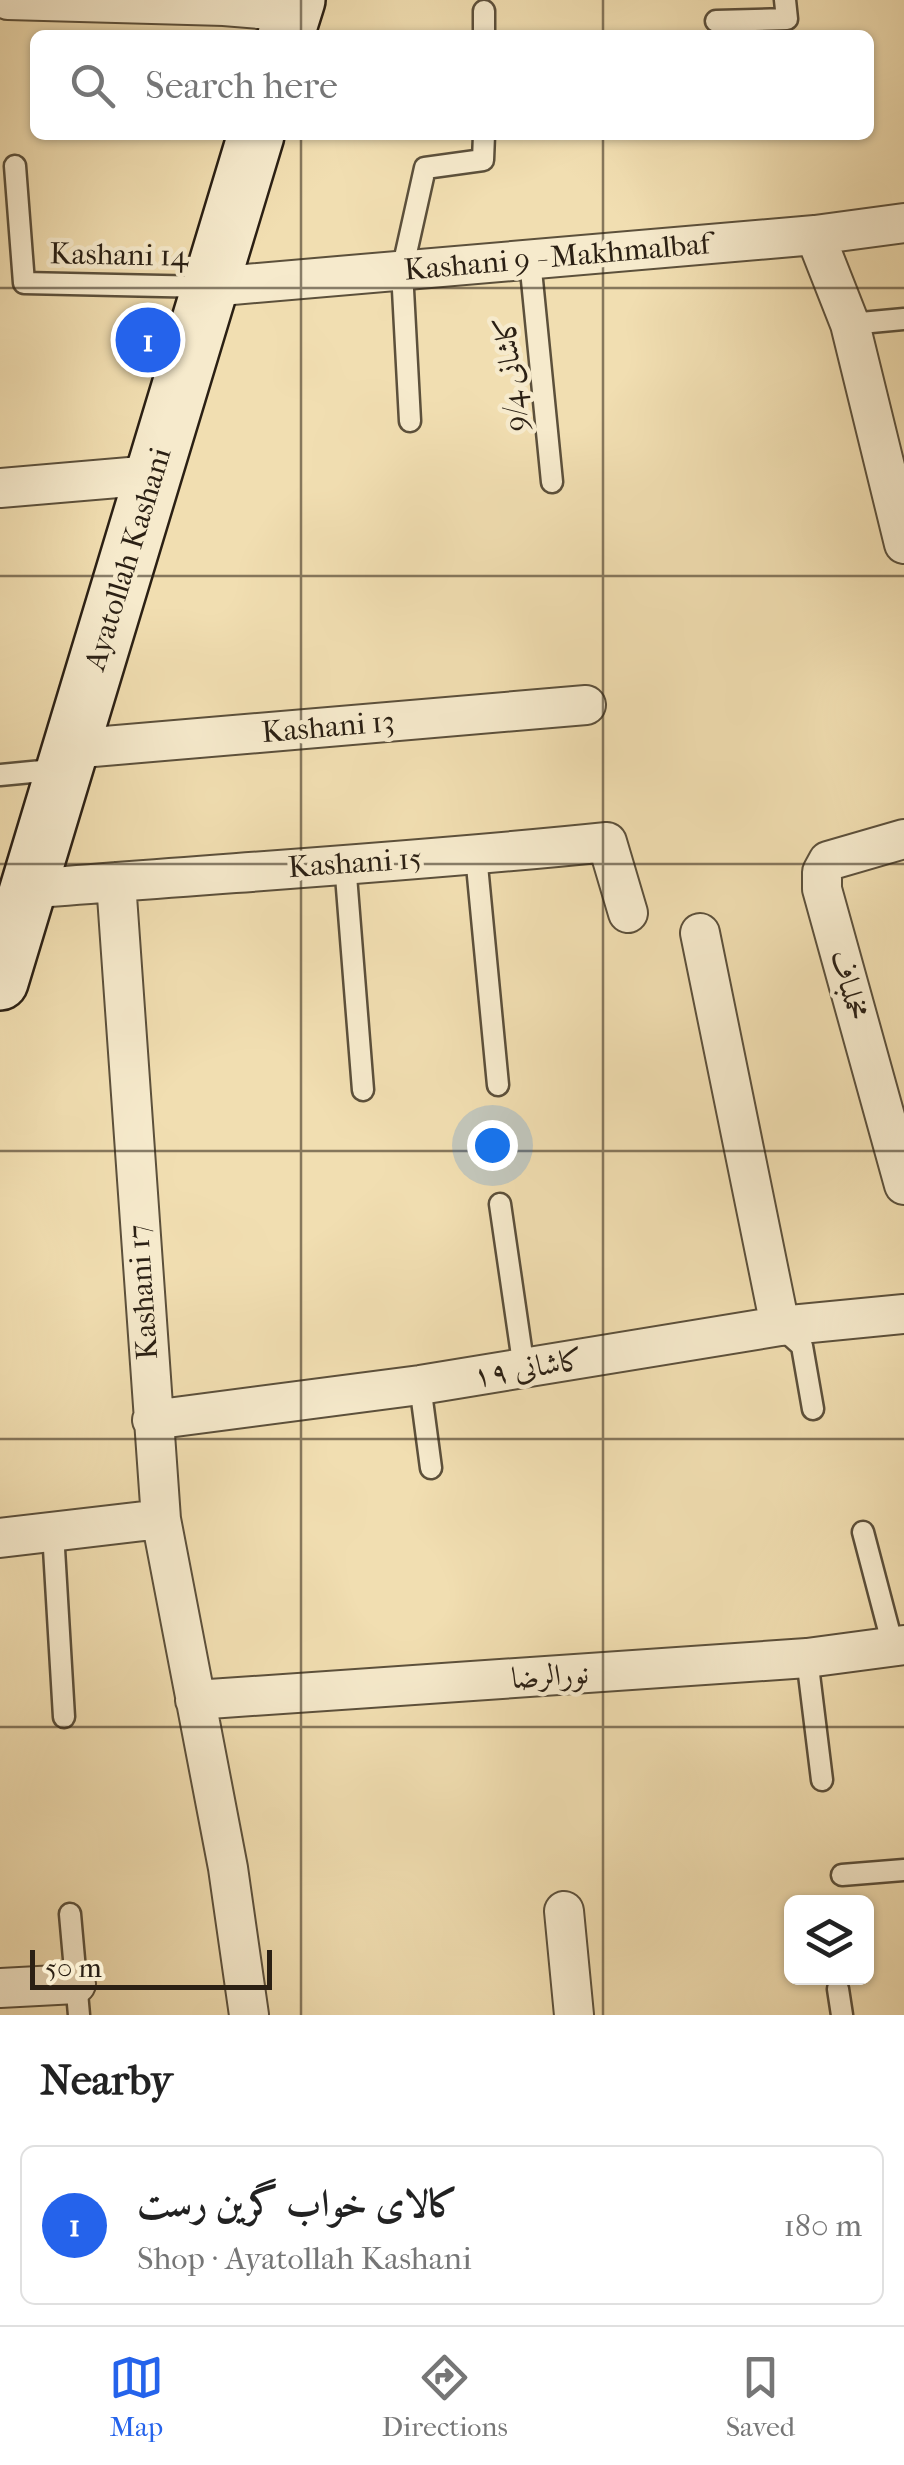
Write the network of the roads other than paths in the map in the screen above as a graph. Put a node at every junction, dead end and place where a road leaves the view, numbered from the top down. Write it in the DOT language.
graph roads {
  1 [pos="8,0"];
  2 [pos="785,0"];
  3 [pos="224,3"];
  4 [pos="484,11"];
  5 [pos="292,16"];
  6 [pos="716,21"];
  7 [pos="484,30"];
  8 [pos="254,140"];
  9 [pos="484,140"];
  10 [pos="16,166"];
  11 [pos="904,223"];
  12 [pos="815,235"];
  13 [pos="530,260"];
  14 [pos="402,271"];
  15 [pos="210,287"];
  16 [pos="904,319"];
  17 [pos="850,324"];
  18 [pos="410,421"];
  19 [pos="153,475"];
  20 [pos="552,482"];
  21 [pos="0,488"];
  22 [pos="903,535"];
  23 [pos="586,704"];
  24 [pos="67,759"];
  25 [pos="0,776"];
  26 [pos="904,839"];
  27 [pos="476,856"];
  28 [pos="345,863"];
  29 [pos="116,882"];
  30 [pos="28,889"];
  31 [pos="628,913"];
  32 [pos="700,933"];
  33 [pos="0,982"];
  34 [pos="498,1085"];
  35 [pos="364,1090"];
  36 [pos="904,1185"];
  37 [pos="500,1204"];
  38 [pos="904,1314"];
  39 [pos="780,1326"];
  40 [pos="524,1369"];
  41 [pos="420,1385"];
  42 [pos="812,1409"];
  43 [pos="152,1420"];
  44 [pos="431,1468"];
  45 [pos="161,1519"];
  46 [pos="53,1532"];
  47 [pos="863,1532"];
  48 [pos="0,1538"];
  49 [pos="898,1646"];
  50 [pos="808,1658"];
  51 [pos="195,1700"];
  52 [pos="64,1718"];
  53 [pos="822,1780"];
  54 [pos="904,1870"];
  55 [pos="842,1875"];
  56 [pos="564,1911"];
  57 [pos="70,1914"];
  58 [pos="0,1988"];
  59 [pos="838,1989"];
  60 [pos="77,2000"];
  61 [pos="249,2015"];
  62 [pos="574,2015"];
  63 [pos="842,2015"];
  1 -- 3 [label="street"];
  2 -- 6 [label="lane"];
  3 -- 5 [label="street"];
  4 -- 7 [label="lane"];
  8 -- 15 [label="main road, Ayatollah Kashani"];
  9 -- 14 [label="lane"];
  10 -- 15 [label="lane, Kashani 14"];
  11 -- 12 [label="street, Kashani 9 - Makhmalbaf"];
  12 -- 13 [label="street, Kashani 9 - Makhmalbaf"];
  12 -- 17 [label="street"];
  13 -- 14 [label="street, Kashani 9 - Makhmalbaf"];
  13 -- 20 [label="lane, کاشانی 9/4"];
  14 -- 15 [label="street, Kashani 9 - Makhmalbaf"];
  14 -- 18 [label="lane"];
  15 -- 19 [label="main road, Ayatollah Kashani"];
  16 -- 17 [label="lane"];
  17 -- 22 [label="street"];
  19 -- 21 [label="street"];
  19 -- 24 [label="main road, Ayatollah Kashani"];
  23 -- 24 [label="street, Kashani 13"];
  24 -- 25 [label="lane"];
  24 -- 30 [label="main road, Ayatollah Kashani"];
  26 -- 36 [label="street, مخملباف"];
  27 -- 28 [label="street, Kashani 15"];
  27 -- 31 [label="street, Kashani 15"];
  27 -- 34 [label="lane"];
  28 -- 29 [label="street, Kashani 15"];
  28 -- 35 [label="lane"];
  29 -- 30 [label="street, Kashani 15"];
  29 -- 43 [label="street, Kashani 17"];
  30 -- 33 [label="main road, Ayatollah Kashani"];
  32 -- 39 [label="street"];
  37 -- 40 [label="lane"];
  38 -- 39 [label="street, کاشانی ۱۹"];
  39 -- 40 [label="street, کاشانی ۱۹"];
  39 -- 42 [label="lane"];
  40 -- 41 [label="street, کاشانی ۱۹"];
  41 -- 43 [label="street, کاشانی ۱۹"];
  41 -- 44 [label="lane"];
  43 -- 45 [label="street, Kashani 17"];
  45 -- 46 [label="street"];
  45 -- 51 [label="street, Kashani 17"];
  46 -- 48 [label="street"];
  46 -- 52 [label="lane"];
  47 -- 49 [label="lane"];
  49 -- 50 [label="street, نورالرضا"];
  50 -- 51 [label="street, نورالرضا"];
  50 -- 53 [label="lane"];
  51 -- 61 [label="street, Kashani 17"];
  54 -- 55 [label="lane"];
  56 -- 62 [label="street"];
  57 -- 60 [label="lane"];
  58 -- 60 [label="street"];
  59 -- 63 [label="lane"];
}
